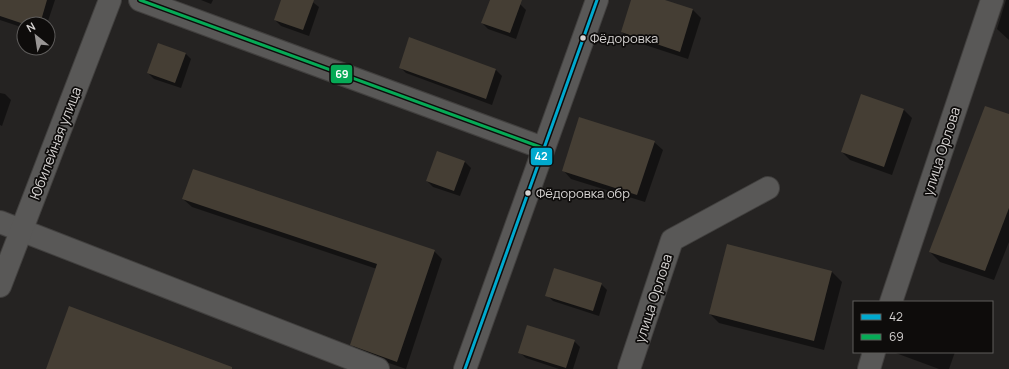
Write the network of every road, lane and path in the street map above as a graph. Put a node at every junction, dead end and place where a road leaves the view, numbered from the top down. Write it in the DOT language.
graph roads {
  1 [pos="110,0"];
  2 [pos="140,0"];
  3 [pos="597,0"];
  4 [pos="992,0"];
  5 [pos="544,148"];
  6 [pos="768,188"];
  7 [pos="0,222"];
  8 [pos="22,230"];
  9 [pos="0,286"];
  10 [pos="891,301"];
  11 [pos="874,353"];
  12 [pos="378,369"];
  13 [pos="465,369"];
  14 [pos="629,369"];
  15 [pos="869,369"];
  1 -- 8 [label="street, Юбилейная улица"];
  2 -- 5 [label="street"];
  3 -- 5 [label="street"];
  4 -- 10 [label="street, улица Орлова"];
  5 -- 13 [label="street"];
  6 -- 14 [label="street, улица Орлова"];
  7 -- 8 [label="street"];
  8 -- 9 [label="street, Юбилейная улица"];
  8 -- 12 [label="street"];
  11 -- 15 [label="street"];
}
